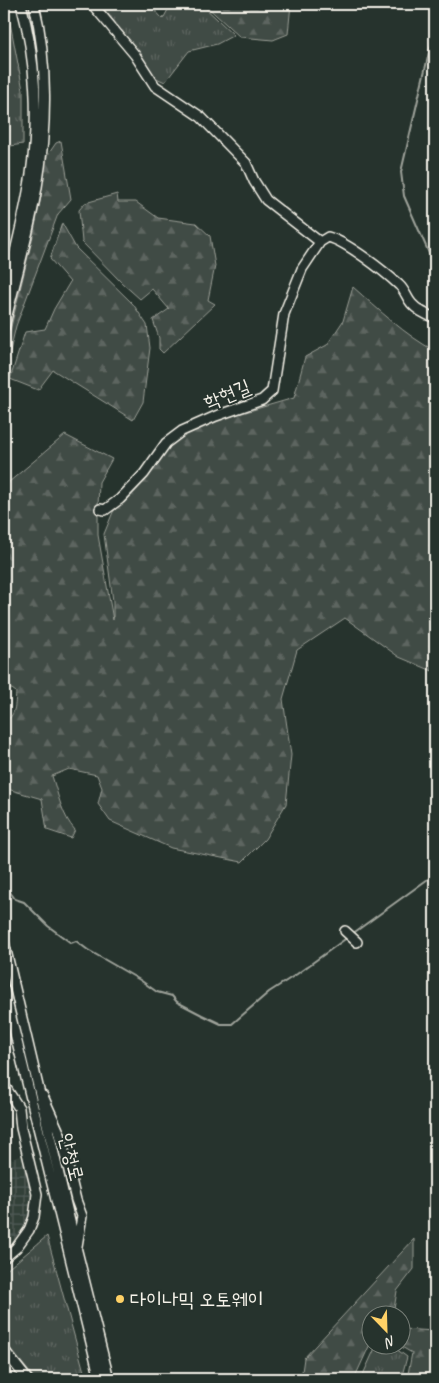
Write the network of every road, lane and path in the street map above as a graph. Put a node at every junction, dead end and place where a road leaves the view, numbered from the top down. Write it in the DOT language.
graph roads {
  1 [pos="21,4"];
  2 [pos="34,4"];
  3 [pos="92,4"];
  4 [pos="320,242"];
  5 [pos="4,296"];
  6 [pos="435,318"];
  7 [pos="4,328"];
  8 [pos="100,509"];
  9 [pos="346,931"];
  10 [pos="4,942"];
  11 [pos="357,942"];
  12 [pos="4,988"];
  13 [pos="35,1079"];
  14 [pos="4,1085"];
  15 [pos="76,1251"];
  16 [pos="4,1258"];
  17 [pos="4,1350"];
  18 [pos="27,1379"];
  19 [pos="100,1379"];
  20 [pos="109,1379"];
  1 -- 5 [label="street"];
  2 -- 7 [label="street"];
  3 -- 4 [label="street"];
  4 -- 6 [label="street"];
  4 -- 8 [label="street, 학현길"];
  9 -- 11 [label="street"];
  10 -- 13 [label="street, 안청로"];
  12 -- 19 [label="street, 안청로"];
  13 -- 15 [label="street, 안청로"];
  13 -- 15 [label="street"];
  14 -- 16 [label="street"];
  15 -- 20 [label="street, 안청로"];
  17 -- 18 [label="street"];
}
